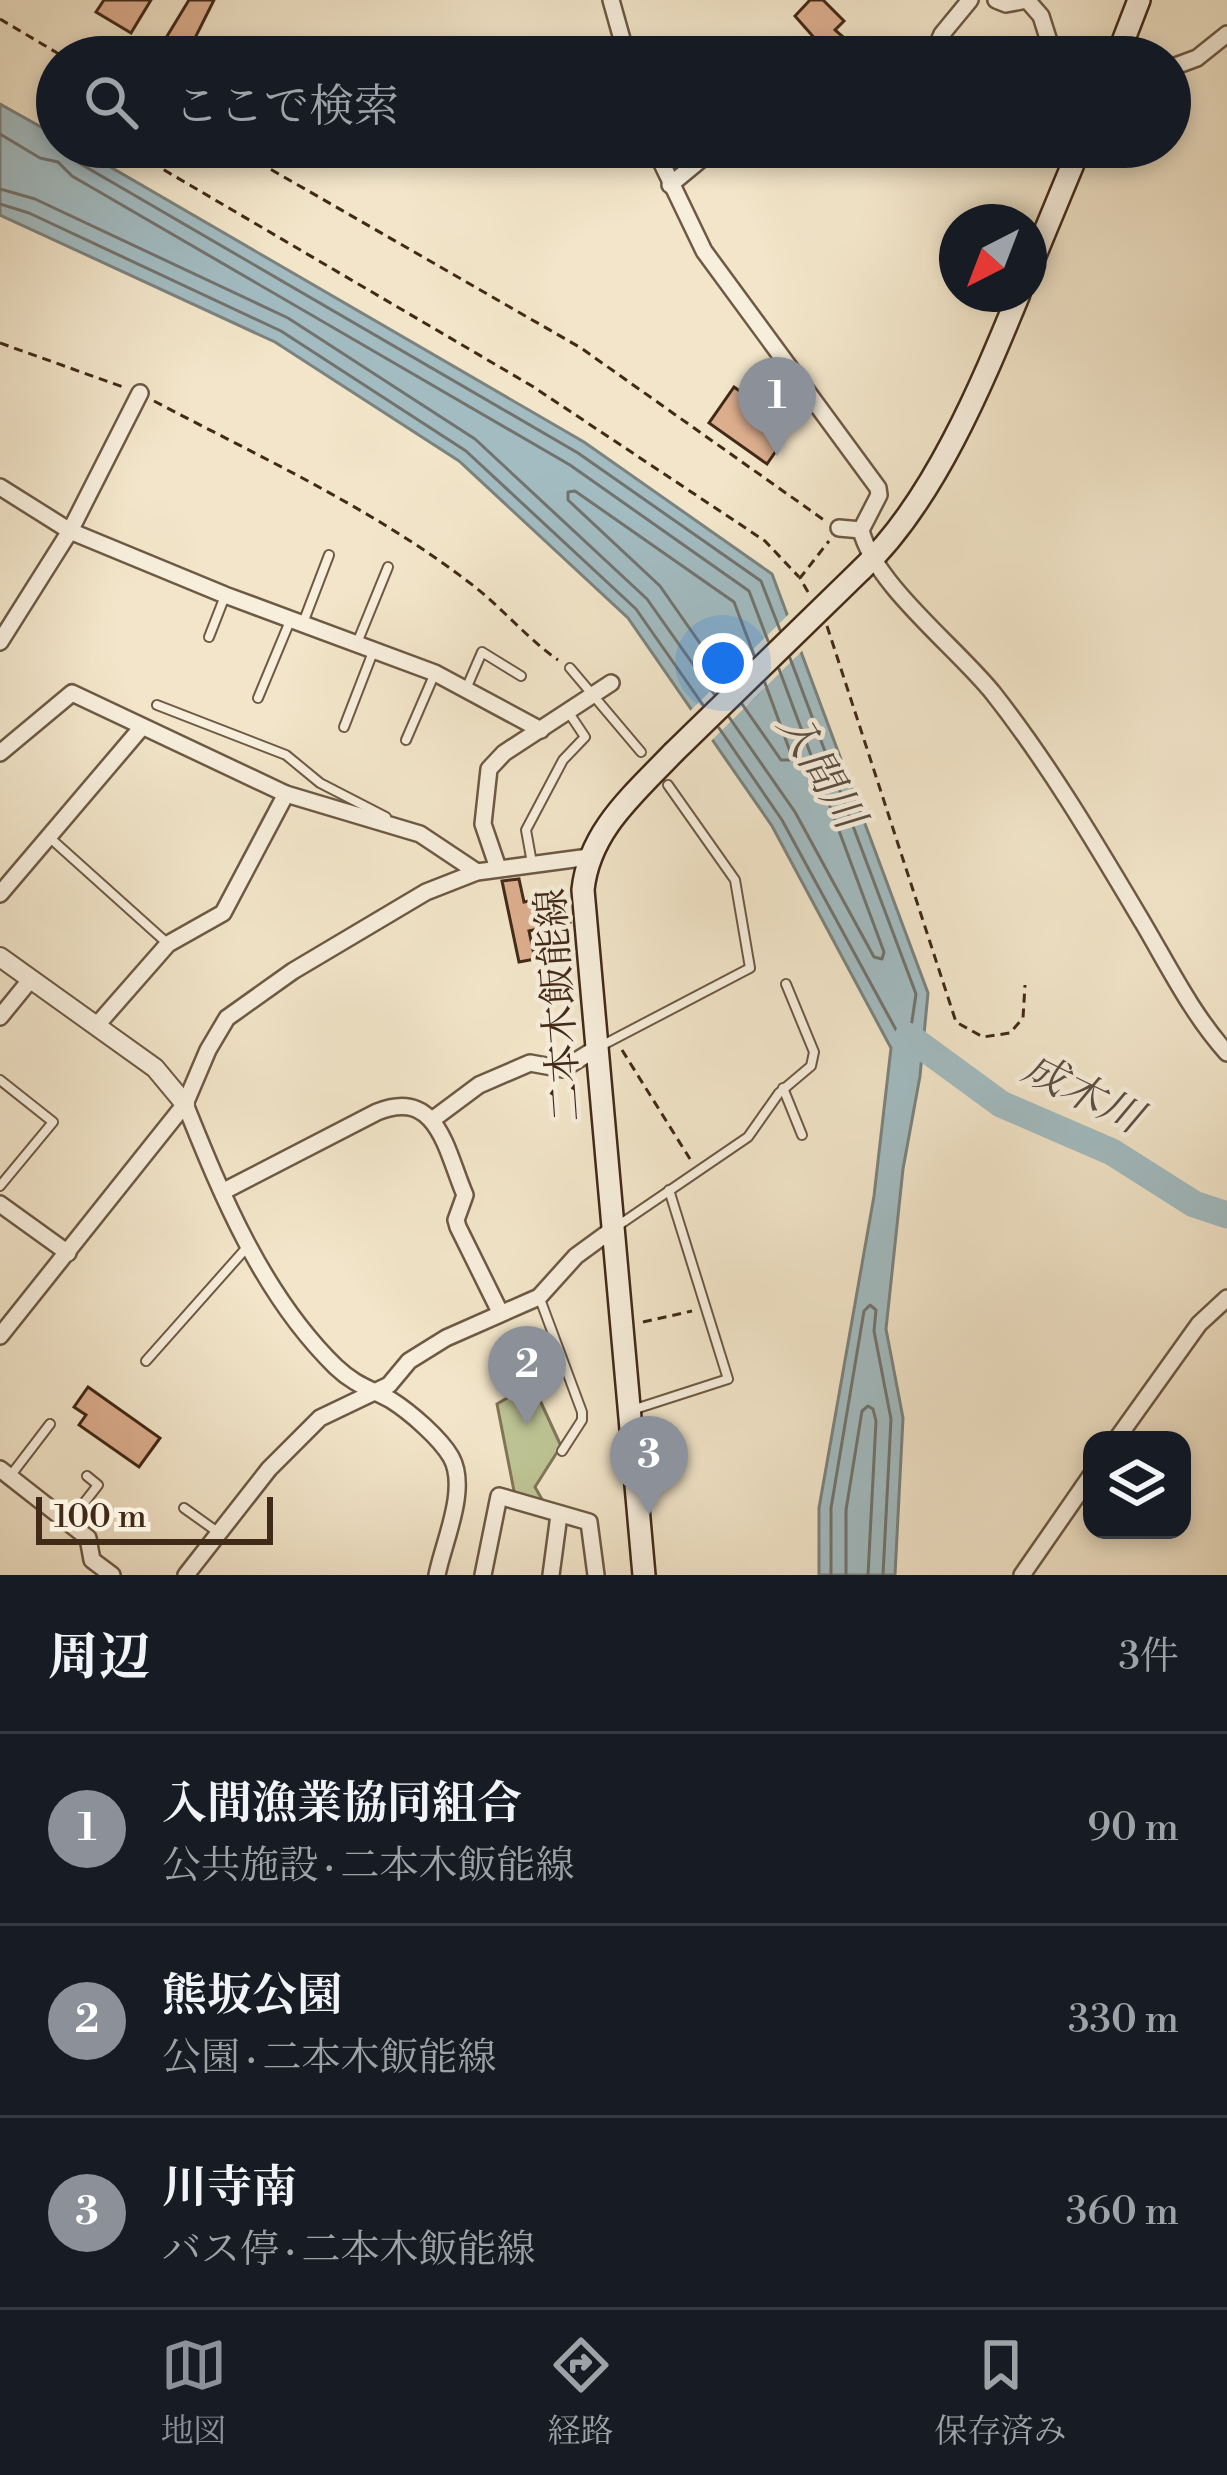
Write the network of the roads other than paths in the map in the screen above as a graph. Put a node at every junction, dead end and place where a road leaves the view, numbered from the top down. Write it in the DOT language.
graph roads {
  1 [pos="611,0"];
  2 [pos="970,0"];
  3 [pos="996,0"];
  4 [pos="1139,0"];
  5 [pos="1227,34"];
  6 [pos="621,36"];
  7 [pos="941,36"];
  8 [pos="1047,36"];
  9 [pos="1125,36"];
  10 [pos="1191,60"];
  11 [pos="663,168"];
  12 [pos="691,168"];
  13 [pos="1071,168"];
  14 [pos="670,185"];
  15 [pos="1047,227"];
  16 [pos="1011,312"];
  17 [pos="140,393"];
  18 [pos="0,488"];
  19 [pos="839,528"];
  20 [pos="861,530"];
  21 [pos="70,531"];
  22 [pos="329,555"];
  23 [pos="868,564"];
  24 [pos="388,567"];
  25 [pos="225,595"];
  26 [pos="297,622"];
  27 [pos="209,637"];
  28 [pos="0,642"];
  29 [pos="356,644"];
  30 [pos="374,651"];
  31 [pos="570,668"];
  32 [pos="435,673"];
  33 [pos="521,676"];
  34 [pos="611,683"];
  35 [pos="466,689"];
  36 [pos="595,697"];
  37 [pos="259,698"];
  38 [pos="157,705"];
  39 [pos="569,713"];
  40 [pos="142,727"];
  41 [pos="344,727"];
  42 [pos="541,730"];
  43 [pos="406,740"];
  44 [pos="641,752"];
  45 [pos="0,753"];
  46 [pos="668,785"];
  47 [pos="286,794"];
  48 [pos="420,834"];
  49 [pos="49,837"];
  50 [pos="589,857"];
  51 [pos="532,864"];
  52 [pos="498,868"];
  53 [pos="477,872"];
  54 [pos="0,895"];
  55 [pos="168,944"];
  56 [pos="0,957"];
  57 [pos="31,979"];
  58 [pos="786,984"];
  59 [pos="0,1017"];
  60 [pos="97,1025"];
  61 [pos="606,1043"];
  62 [pos="1227,1053"];
  63 [pos="0,1080"];
  64 [pos="783,1088"];
  65 [pos="185,1104"];
  66 [pos="432,1120"];
  67 [pos="802,1136"];
  68 [pos="0,1186"];
  69 [pos="668,1190"];
  70 [pos="224,1191"];
  71 [pos="0,1204"];
  72 [pos="613,1229"];
  73 [pos="249,1245"];
  74 [pos="68,1253"];
  75 [pos="539,1297"];
  76 [pos="1227,1298"];
  77 [pos="500,1312"];
  78 [pos="0,1336"];
  79 [pos="146,1360"];
  80 [pos="373,1392"];
  81 [pos="628,1412"];
  82 [pos="50,1424"];
  83 [pos="1123,1431"];
  84 [pos="562,1451"];
  85 [pos="5,1473"];
  86 [pos="87,1476"];
  87 [pos="1083,1487"];
  88 [pos="184,1508"];
  89 [pos="559,1515"];
  90 [pos="70,1521"];
  91 [pos="220,1534"];
  92 [pos="112,1575"];
  93 [pos="186,1575"];
  94 [pos="437,1575"];
  95 [pos="483,1575"];
  96 [pos="551,1575"];
  97 [pos="596,1575"];
  98 [pos="644,1575"];
  99 [pos="1022,1575"];
  1 -- 6 [label="street"];
  2 -- 7 [label="street"];
  3 -- 8 [label="street"];
  4 -- 9 [label="main road"];
  5 -- 10 [label="street"];
  11 -- 14 [label="street"];
  12 -- 14 [label="street"];
  13 -- 15 [label="main road"];
  14 -- 20 [label="street"];
  16 -- 23 [label="main road, 二本木飯能線"];
  17 -- 21 [label="street"];
  18 -- 21 [label="street"];
  19 -- 20 [label="street"];
  20 -- 23 [label="street"];
  21 -- 25 [label="street"];
  21 -- 28 [label="street"];
  22 -- 26 [label="lane"];
  23 -- 50 [label="main road, 二本木飯能線, bridge"];
  23 -- 62 [label="street"];
  24 -- 29 [label="lane"];
  25 -- 26 [label="street"];
  25 -- 27 [label="lane"];
  26 -- 29 [label="street"];
  26 -- 37 [label="lane"];
  29 -- 30 [label="street"];
  30 -- 32 [label="street"];
  30 -- 41 [label="lane"];
  31 -- 36 [label="lane"];
  32 -- 35 [label="street"];
  32 -- 43 [label="lane"];
  33 -- 35 [label="lane"];
  34 -- 36 [label="street"];
  35 -- 42 [label="street"];
  36 -- 39 [label="street"];
  36 -- 44 [label="lane"];
  38 -- 48 [label="lane"];
  39 -- 42 [label="street"];
  39 -- 51 [label="lane"];
  40 -- 45 [label="street"];
  40 -- 47 [label="street"];
  40 -- 49 [label="street"];
  42 -- 52 [label="street"];
  46 -- 61 [label="lane"];
  47 -- 48 [label="street"];
  47 -- 55 [label="street"];
  48 -- 53 [label="street"];
  49 -- 54 [label="street"];
  49 -- 55 [label="lane"];
  50 -- 51 [label="street"];
  50 -- 61 [label="main road, 二本木飯能線"];
  51 -- 52 [label="street"];
  52 -- 53 [label="street"];
  53 -- 65 [label="street"];
  55 -- 60 [label="street"];
  56 -- 57 [label="street"];
  57 -- 59 [label="street"];
  57 -- 60 [label="street"];
  58 -- 64 [label="lane"];
  60 -- 65 [label="street"];
  61 -- 66 [label="street"];
  61 -- 72 [label="main road, 二本木飯能線"];
  63 -- 68 [label="lane"];
  64 -- 67 [label="lane"];
  64 -- 69 [label="lane"];
  65 -- 70 [label="street"];
  65 -- 74 [label="street"];
  66 -- 70 [label="street"];
  66 -- 77 [label="street"];
  69 -- 72 [label="lane"];
  69 -- 81 [label="lane"];
  70 -- 73 [label="street"];
  71 -- 74 [label="street"];
  72 -- 75 [label="street"];
  72 -- 81 [label="main road, 二本木飯能線"];
  73 -- 79 [label="lane"];
  73 -- 80 [label="street"];
  74 -- 78 [label="street"];
  75 -- 77 [label="street"];
  75 -- 84 [label="lane"];
  76 -- 83 [label="street"];
  77 -- 80 [label="street"];
  80 -- 91 [label="street"];
  80 -- 94 [label="street"];
  81 -- 98 [label="main road, 二本木飯能線"];
  82 -- 85 [label="lane"];
  85 -- 90 [label="street"];
  86 -- 90 [label="lane"];
  87 -- 99 [label="street"];
  88 -- 91 [label="lane"];
  89 -- 95 [label="street"];
  89 -- 96 [label="street"];
  89 -- 97 [label="street"];
  90 -- 92 [label="street"];
  91 -- 93 [label="street"];
}
